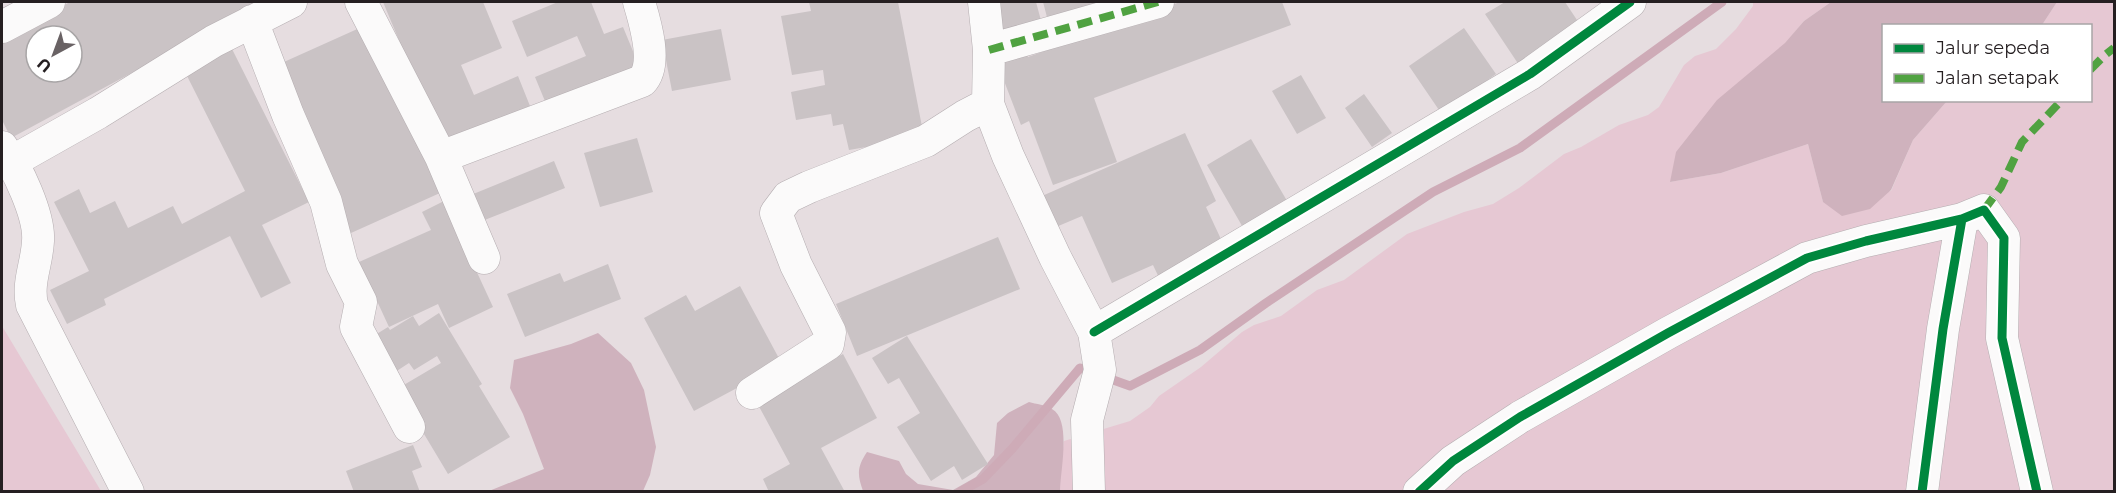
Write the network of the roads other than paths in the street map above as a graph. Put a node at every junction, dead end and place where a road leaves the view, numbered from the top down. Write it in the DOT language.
graph roads {
  1 [pos="49,2"];
  2 [pos="291,2"];
  3 [pos="361,2"];
  4 [pos="639,2"];
  5 [pos="984,2"];
  6 [pos="1158,2"];
  7 [pos="1630,2"];
  8 [pos="252,21"];
  9 [pos="2,27"];
  10 [pos="989,50"];
  11 [pos="988,104"];
  12 [pos="7,154"];
  13 [pos="441,157"];
  14 [pos="1962,219"];
  15 [pos="484,258"];
  16 [pos="1094,332"];
  17 [pos="752,393"];
  18 [pos="409,427"];
  19 [pos="128,492"];
  20 [pos="1089,492"];
  21 [pos="1419,492"];
  22 [pos="1922,492"];
  23 [pos="2037,492"];
  1 -- 9 [label="street"];
  2 -- 8 [label="street"];
  3 -- 13 [label="street"];
  4 -- 13 [label="street"];
  5 -- 10 [label="street"];
  6 -- 10 [label="street"];
  7 -- 16 [label="street"];
  8 -- 12 [label="street"];
  8 -- 18 [label="street"];
  10 -- 11 [label="street"];
  11 -- 16 [label="street"];
  11 -- 17 [label="street"];
  12 -- 19 [label="street"];
  13 -- 15 [label="street"];
  14 -- 21 [label="street"];
  14 -- 22 [label="street"];
  14 -- 23 [label="street"];
  16 -- 20 [label="street"];
}
